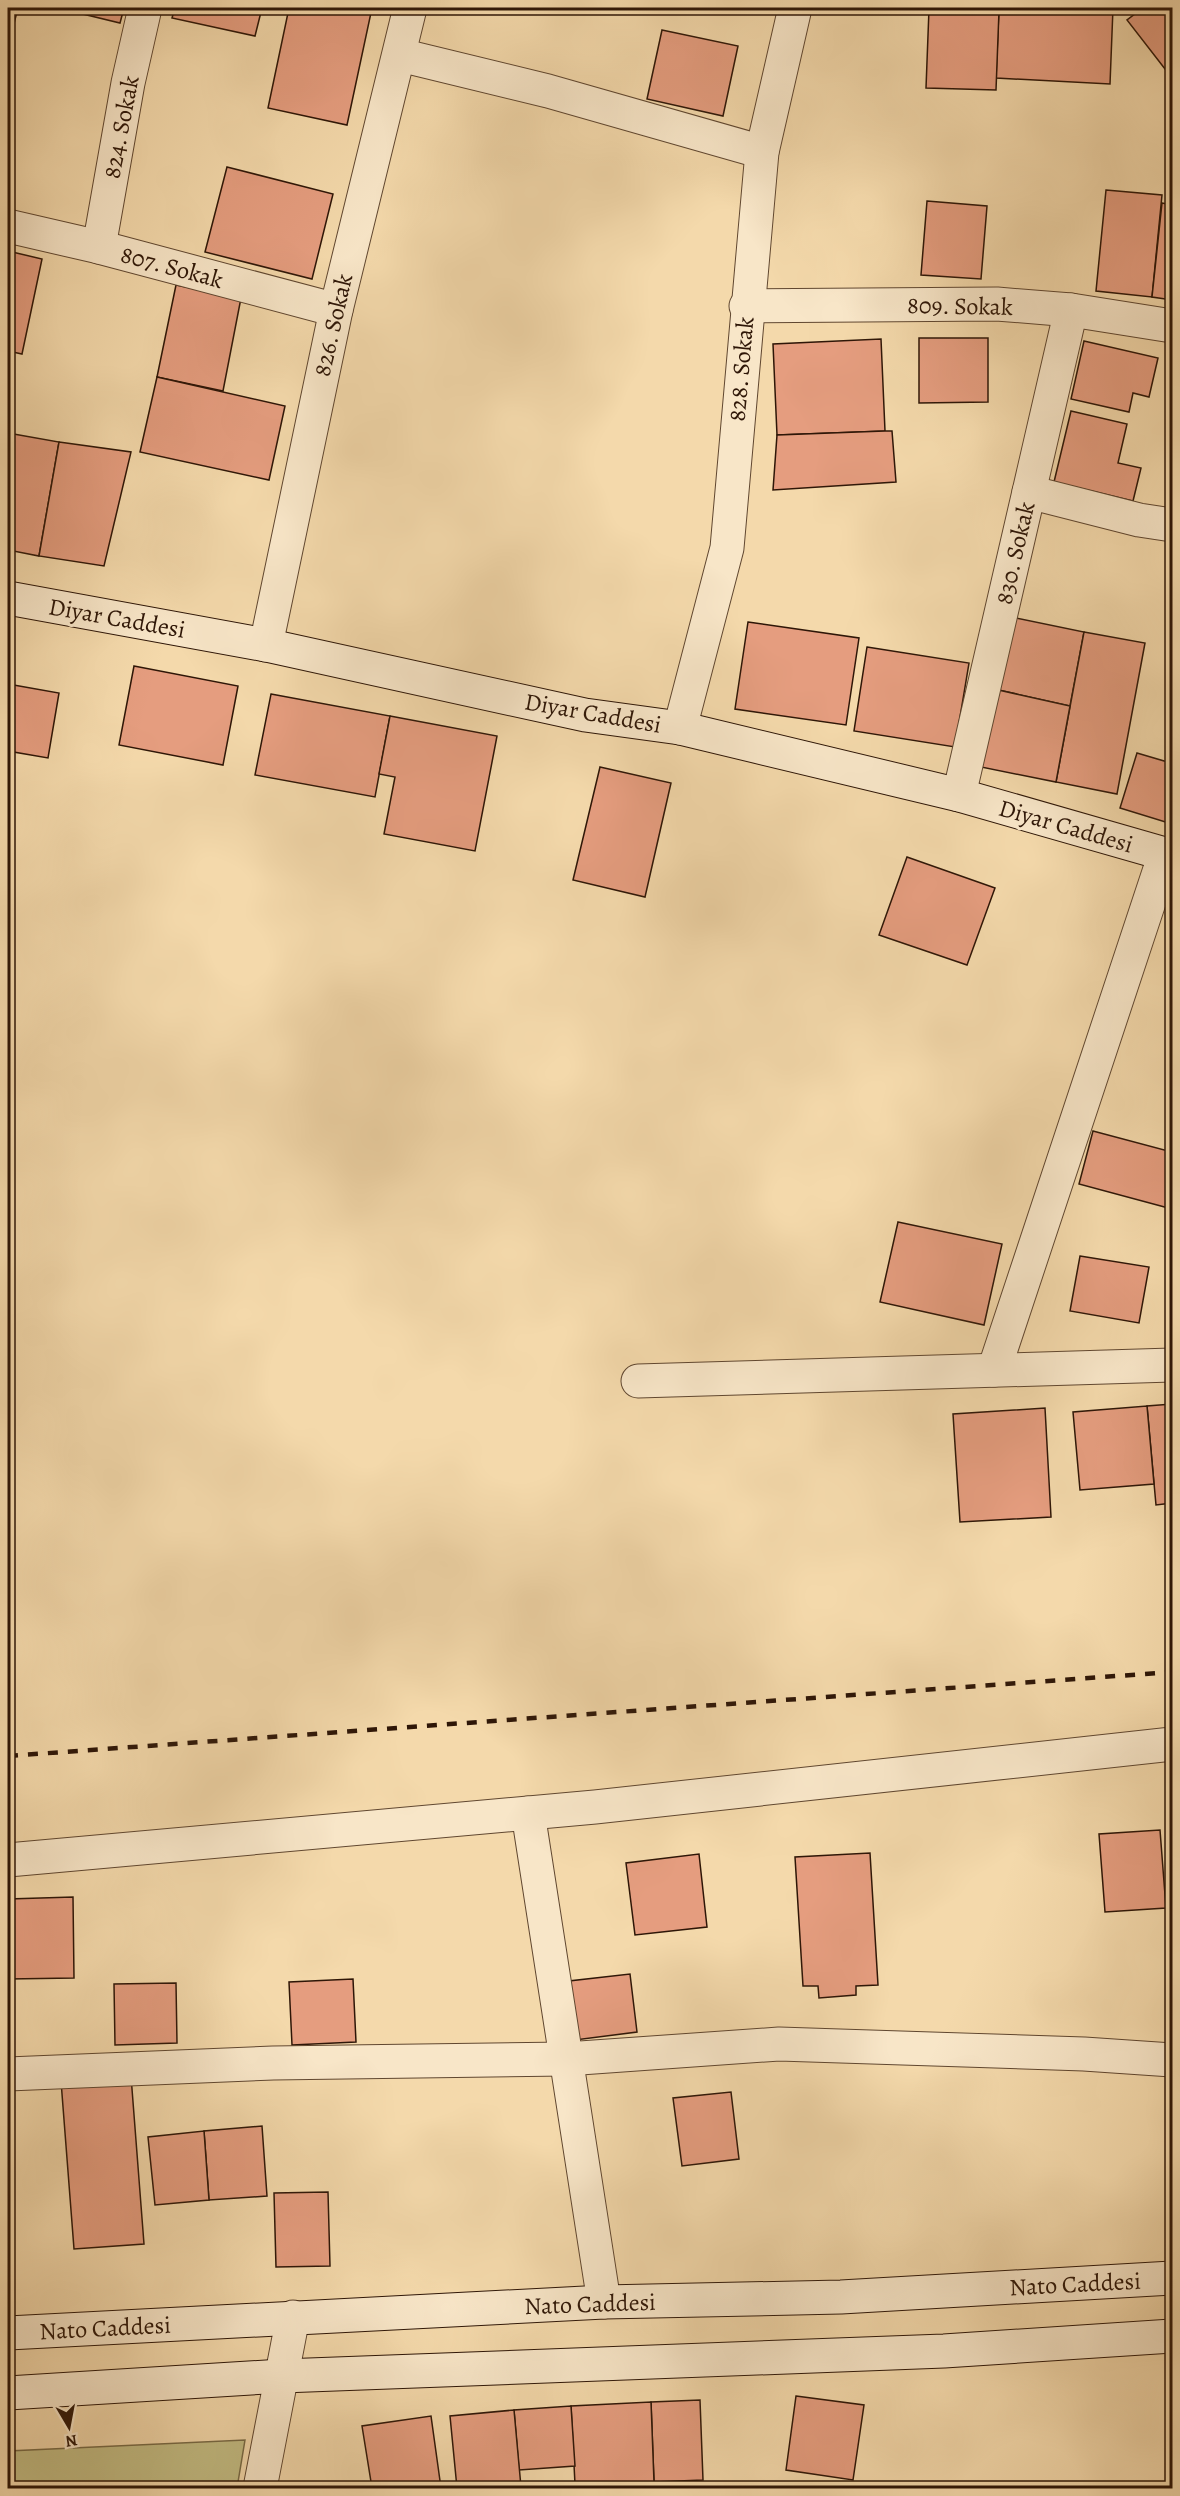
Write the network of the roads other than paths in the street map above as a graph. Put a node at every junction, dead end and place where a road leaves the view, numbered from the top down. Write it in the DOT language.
graph roads {
  1 [pos="145,8"];
  2 [pos="410,8"];
  3 [pos="795,8"];
  4 [pos="399,55"];
  5 [pos="762,152"];
  6 [pos="8,226"];
  7 [pos="99,247"];
  8 [pos="746,306"];
  9 [pos="336,310"];
  10 [pos="1071,310"];
  11 [pos="1173,326"];
  12 [pos="1029,492"];
  13 [pos="1173,525"];
  14 [pos="8,598"];
  15 [pos="266,645"];
  16 [pos="680,728"];
  17 [pos="959,795"];
  18 [pos="1169,855"];
  19 [pos="1173,1365"];
  20 [pos="994,1370"];
  21 [pos="638,1381"];
  22 [pos="1173,1744"];
  23 [pos="528,1813"];
  24 [pos="8,1860"];
  25 [pos="566,2059"];
  26 [pos="1173,2060"];
  27 [pos="8,2074"];
  28 [pos="1173,2278"];
  29 [pos="604,2302"];
  30 [pos="293,2317"];
  31 [pos="8,2333"];
  32 [pos="1173,2336"];
  33 [pos="282,2376"];
  34 [pos="8,2393"];
  35 [pos="260,2488"];
  1 -- 7 [label="street, 824. Sokak"];
  2 -- 4 [label="street, 826. Sokak"];
  3 -- 5 [label="street, 828. Sokak"];
  4 -- 5 [label="street"];
  4 -- 9 [label="street, 826. Sokak"];
  5 -- 8 [label="street, 828. Sokak"];
  6 -- 7 [label="street, 807. Sokak"];
  7 -- 9 [label="street, 807. Sokak"];
  8 -- 10 [label="street, 809. Sokak"];
  8 -- 16 [label="street, 828. Sokak"];
  9 -- 15 [label="street, 826. Sokak"];
  10 -- 11 [label="street, 809. Sokak"];
  10 -- 12 [label="street, 830. Sokak"];
  12 -- 13 [label="street"];
  12 -- 17 [label="street, 830. Sokak"];
  14 -- 15 [label="street, Diyar Caddesi"];
  15 -- 16 [label="street, Diyar Caddesi"];
  16 -- 17 [label="street, Diyar Caddesi"];
  17 -- 18 [label="street, Diyar Caddesi"];
  18 -- 20 [label="street"];
  19 -- 20 [label="street"];
  20 -- 21 [label="street"];
  22 -- 23 [label="street"];
  23 -- 24 [label="street"];
  23 -- 25 [label="street"];
  25 -- 26 [label="street"];
  25 -- 27 [label="street"];
  25 -- 29 [label="street"];
  28 -- 29 [label="street, Nato Caddesi"];
  29 -- 30 [label="street, Nato Caddesi"];
  30 -- 31 [label="street, Nato Caddesi"];
  30 -- 33 [label="street"];
  32 -- 33 [label="street"];
  33 -- 34 [label="street"];
  33 -- 35 [label="street"];
}
